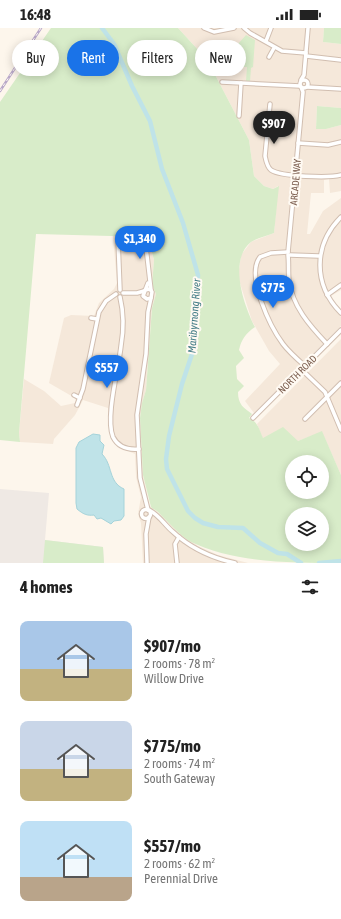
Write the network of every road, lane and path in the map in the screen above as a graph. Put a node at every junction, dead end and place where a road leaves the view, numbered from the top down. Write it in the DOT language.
graph roads {
  1 [pos="204,28"];
  2 [pos="234,28"];
  3 [pos="244,28"];
  4 [pos="271,28"];
  5 [pos="308,28"];
  6 [pos="266,41"];
  7 [pos="274,48"];
  8 [pos="306,55"];
  9 [pos="269,57"];
  10 [pos="341,60"];
  11 [pos="222,82"];
  12 [pos="241,83"];
  13 [pos="304,84"];
  14 [pos="341,89"];
  15 [pos="270,104"];
  16 [pos="239,116"];
  17 [pos="341,142"];
  18 [pos="298,143"];
  19 [pos="296,175"];
  20 [pos="341,175"];
  21 [pos="341,217"];
  22 [pos="118,240"];
  23 [pos="148,242"];
  24 [pos="289,254"];
  25 [pos="319,256"];
  26 [pos="149,280"];
  27 [pos="341,285"];
  28 [pos="120,290"];
  29 [pos="151,290"];
  30 [pos="145,291"];
  31 [pos="123,293"];
  32 [pos="116,294"];
  33 [pos="133,294"];
  34 [pos="327,295"];
  35 [pos="120,297"];
  36 [pos="145,298"];
  37 [pos="151,298"];
  38 [pos="148,312"];
  39 [pos="341,313"];
  40 [pos="91,318"];
  41 [pos="97,319"];
  42 [pos="341,330"];
  43 [pos="327,344"];
  44 [pos="303,368"];
  45 [pos="341,384"];
  46 [pos="74,395"];
  47 [pos="328,396"];
  48 [pos="80,398"];
  49 [pos="77,405"];
  50 [pos="252,418"];
  51 [pos="305,419"];
  52 [pos="341,430"];
  53 [pos="139,449"];
  54 [pos="146,503"];
  55 [pos="149,510"];
  56 [pos="142,512"];
  57 [pos="143,517"];
  58 [pos="149,517"];
  59 [pos="160,518"];
  60 [pos="146,527"];
  61 [pos="179,537"];
  62 [pos="147,563"];
  63 [pos="177,563"];
  64 [pos="235,563"];
  1 -- 2 [label="street"];
  3 -- 6 [label="street"];
  4 -- 6 [label="street"];
  5 -- 8 [label="street"];
  6 -- 7 [label="street"];
  7 -- 8 [label="street"];
  7 -- 9 [label="street"];
  8 -- 10 [label="street"];
  8 -- 13 [label="street"];
  11 -- 12 [label="street"];
  12 -- 13 [label="street"];
  12 -- 16 [label="street"];
  13 -- 14 [label="street"];
  13 -- 18 [label="street, ARCADE WAY"];
  15 -- 19 [label="street"];
  17 -- 18 [label="street"];
  18 -- 19 [label="street, ARCADE WAY"];
  19 -- 20 [label="street"];
  19 -- 24 [label="street, ARCADE WAY"];
  21 -- 25 [label="street"];
  22 -- 28 [label="street"];
  23 -- 26 [label="street"];
  24 -- 25 [label="street"];
  24 -- 43 [label="street, ARCADE WAY"];
  24 -- 44 [label="street"];
  25 -- 34 [label="street"];
  26 -- 29 [label="street"];
  26 -- 30 [label="street"];
  27 -- 34 [label="street"];
  28 -- 31 [label="street"];
  28 -- 32 [label="street"];
  29 -- 30 [label="street"];
  29 -- 37 [label="street"];
  30 -- 33 [label="street"];
  30 -- 36 [label="street"];
  31 -- 33 [label="street"];
  31 -- 35 [label="street"];
  32 -- 35 [label="street"];
  32 -- 41 [label="street"];
  33 -- 36 [label="street"];
  34 -- 39 [label="street"];
  35 -- 53 [label="street"];
  36 -- 37 [label="street"];
  36 -- 38 [label="street"];
  37 -- 38 [label="street"];
  38 -- 53 [label="street"];
  40 -- 41 [label="street"];
  41 -- 48 [label="street"];
  42 -- 43 [label="street, NORTH ROAD"];
  43 -- 44 [label="street, NORTH ROAD"];
  44 -- 47 [label="street"];
  44 -- 50 [label="street, NORTH ROAD"];
  45 -- 47 [label="street"];
  46 -- 48 [label="street"];
  47 -- 51 [label="street"];
  47 -- 52 [label="street"];
  48 -- 49 [label="street"];
  53 -- 54 [label="street"];
  54 -- 55 [label="street"];
  54 -- 56 [label="street"];
  55 -- 56 [label="street"];
  55 -- 58 [label="street"];
  55 -- 59 [label="street"];
  56 -- 57 [label="street"];
  57 -- 58 [label="street"];
  57 -- 60 [label="street"];
  58 -- 59 [label="street"];
  58 -- 60 [label="street"];
  59 -- 61 [label="street"];
  60 -- 62 [label="street"];
  61 -- 63 [label="street"];
  61 -- 64 [label="street"];
}
